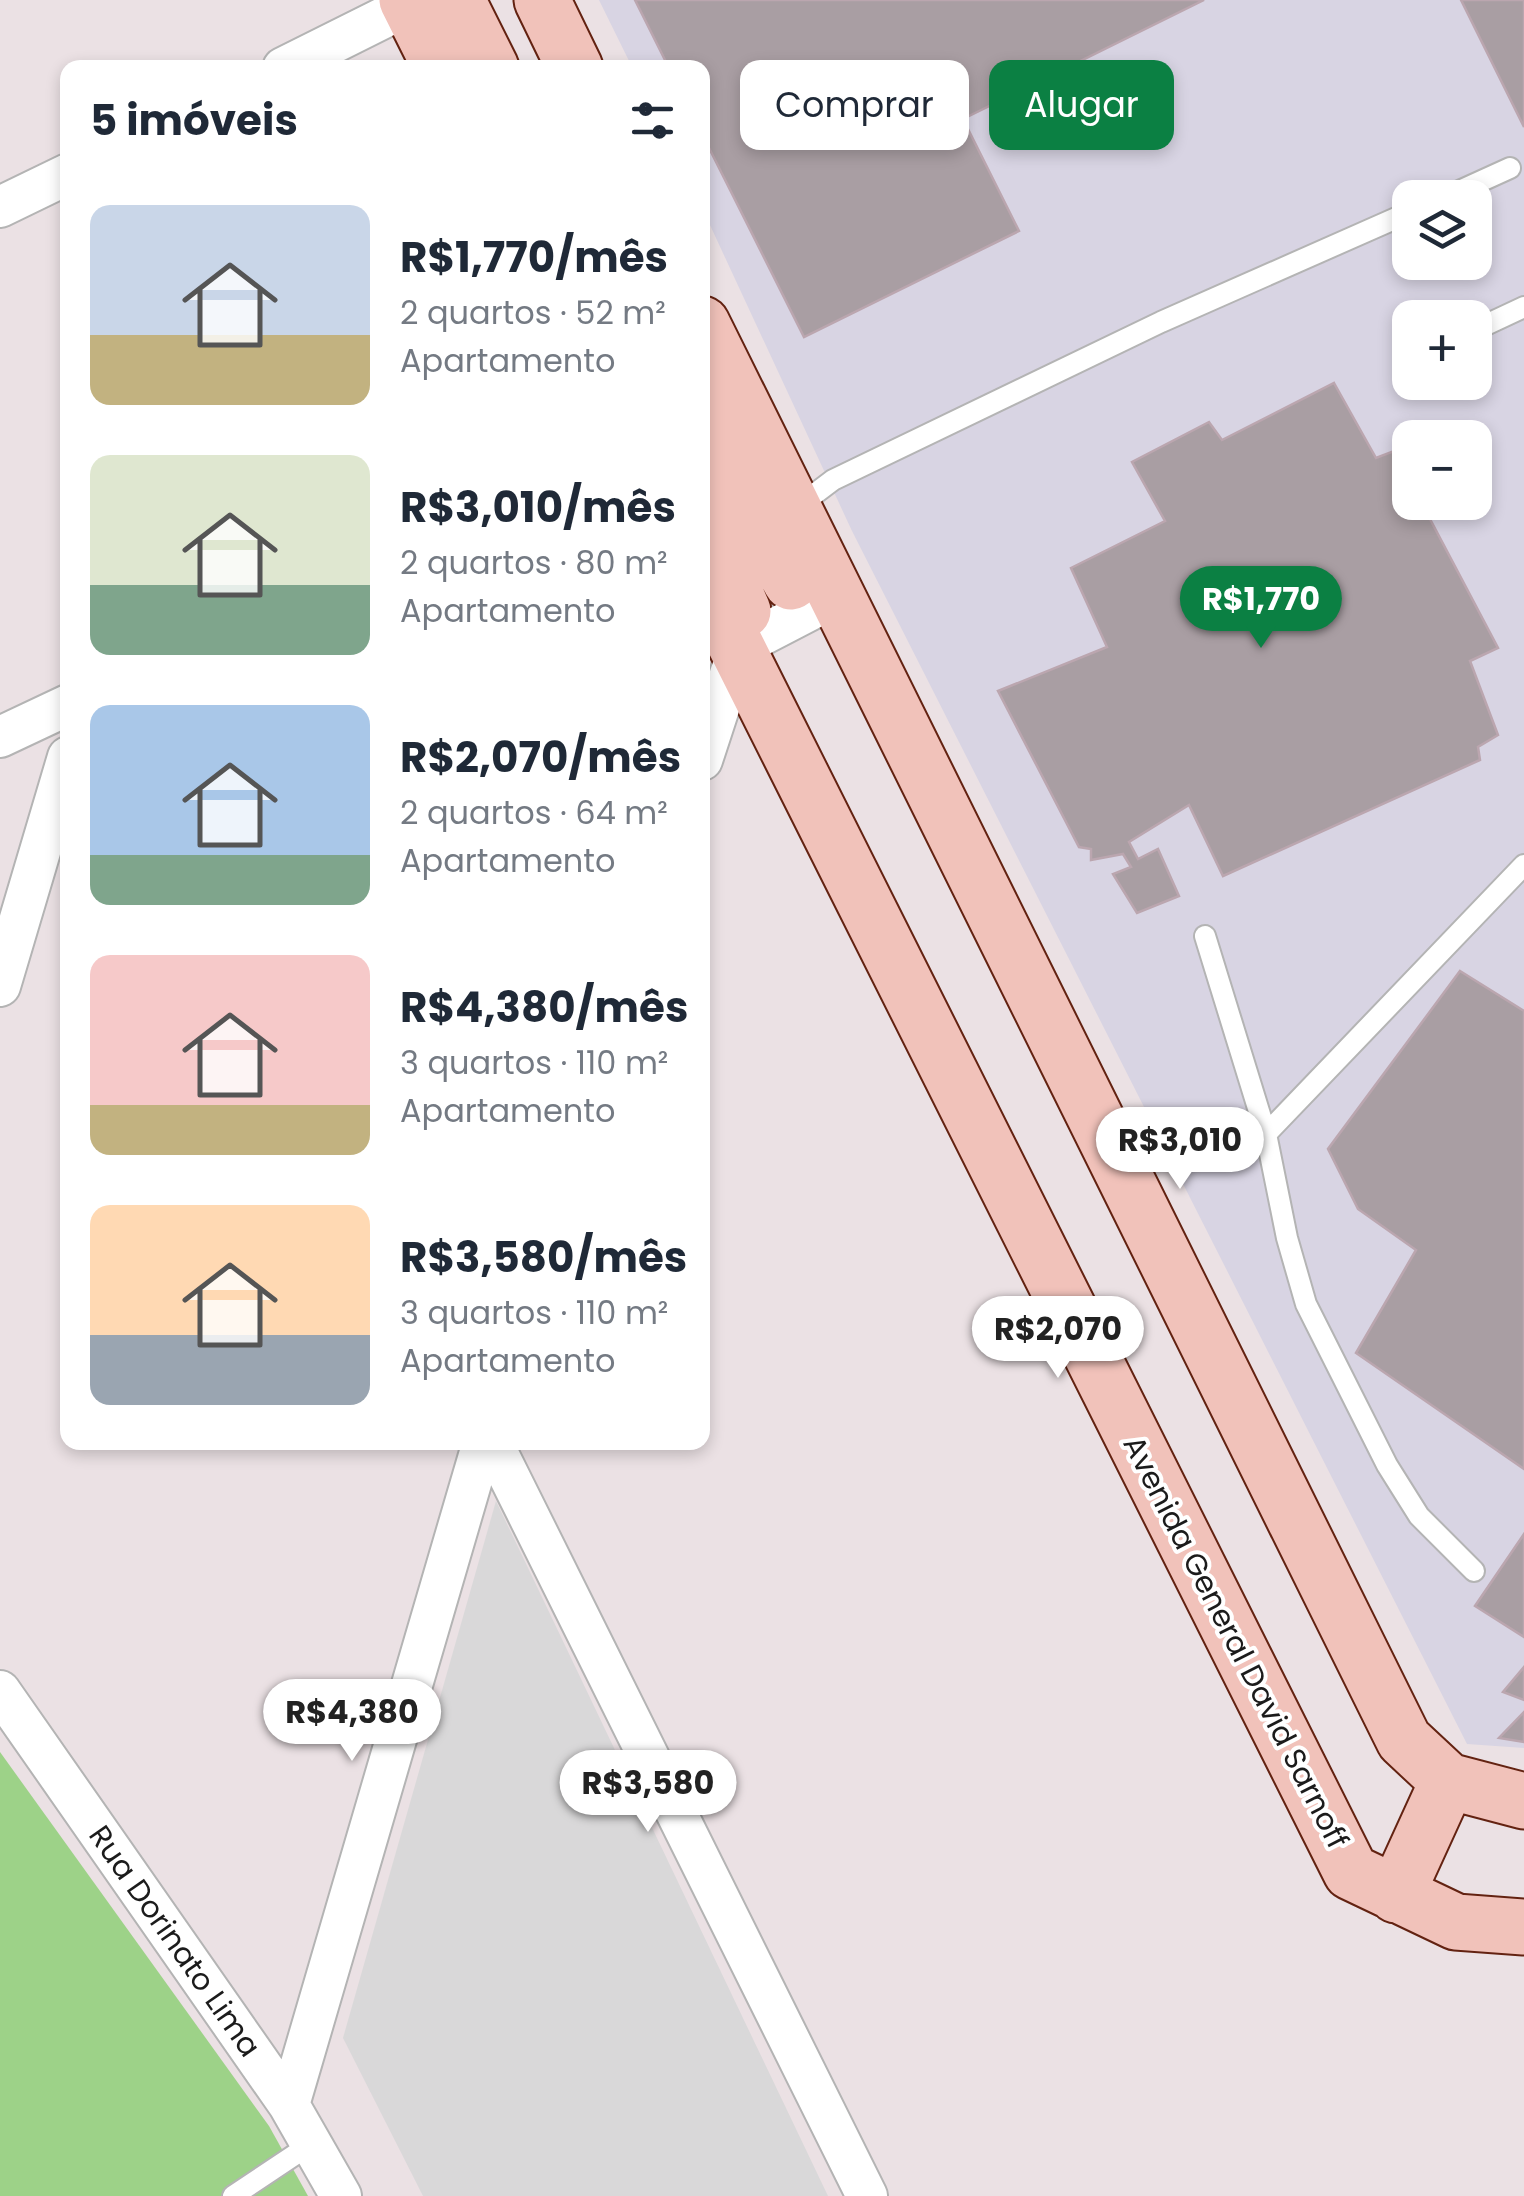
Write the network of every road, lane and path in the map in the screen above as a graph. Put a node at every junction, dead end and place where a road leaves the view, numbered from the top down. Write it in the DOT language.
graph roads {
  1 [pos="491,0"];
  2 [pos="542,0"];
  3 [pos="424,2"];
  4 [pos="300,60"];
  5 [pos="439,60"];
  6 [pos="483,60"];
  7 [pos="519,60"];
  8 [pos="572,60"];
  9 [pos="1510,168"];
  10 [pos="60,178"];
  11 [pos="1484,180"];
  12 [pos="0,207"];
  13 [pos="1392,220"];
  14 [pos="1524,307"];
  15 [pos="1492,322"];
  16 [pos="710,340"];
  17 [pos="710,432"];
  18 [pos="794,509"];
  19 [pos="710,540"];
  20 [pos="710,590"];
  21 [pos="822,604"];
  22 [pos="747,643"];
  23 [pos="60,709"];
  24 [pos="0,737"];
  25 [pos="710,739"];
  26 [pos="60,783"];
  27 [pos="1524,865"];
  28 [pos="1205,936"];
  29 [pos="0,986"];
  30 [pos="1266,1134"];
  31 [pos="481,1450"];
  32 [pos="496,1450"];
  33 [pos="1474,1571"];
  34 [pos="0,1692"];
  35 [pos="1448,1781"];
  36 [pos="1524,1801"];
  37 [pos="1396,1896"];
  38 [pos="1524,1927"];
  39 [pos="289,2105"];
  40 [pos="311,2144"];
  41 [pos="233,2196"];
  42 [pos="341,2196"];
  43 [pos="867,2196"];
  1 -- 7 [label="street"];
  2 -- 8 [label="street"];
  3 -- 4 [label="street"];
  3 -- 5 [label="street"];
  3 -- 6 [label="street"];
  9 -- 11 [label="lane"];
  10 -- 12 [label="street"];
  13 -- 18 [label="lane"];
  14 -- 15 [label="lane"];
  16 -- 18 [label="street"];
  17 -- 21 [label="street"];
  18 -- 21 [label="street"];
  19 -- 22 [label="street, Avenida General David Sarnoff"];
  20 -- 22 [label="street, Avenida General David Sarnoff"];
  21 -- 22 [label="street"];
  21 -- 35 [label="street"];
  22 -- 25 [label="street"];
  22 -- 37 [label="street, Avenida General David Sarnoff"];
  23 -- 24 [label="street"];
  26 -- 29 [label="street"];
  27 -- 30 [label="lane"];
  28 -- 30 [label="lane"];
  30 -- 33 [label="lane"];
  31 -- 39 [label="street"];
  32 -- 43 [label="street"];
  34 -- 39 [label="street, Rua Dorinato Lima"];
  35 -- 36 [label="street"];
  35 -- 37 [label="street"];
  37 -- 38 [label="street, Avenida General David Sarnoff"];
  39 -- 40 [label="street, Rua Dorinato Lima"];
  40 -- 41 [label="lane"];
  40 -- 42 [label="street, Rua Dorinato Lima"];
}
